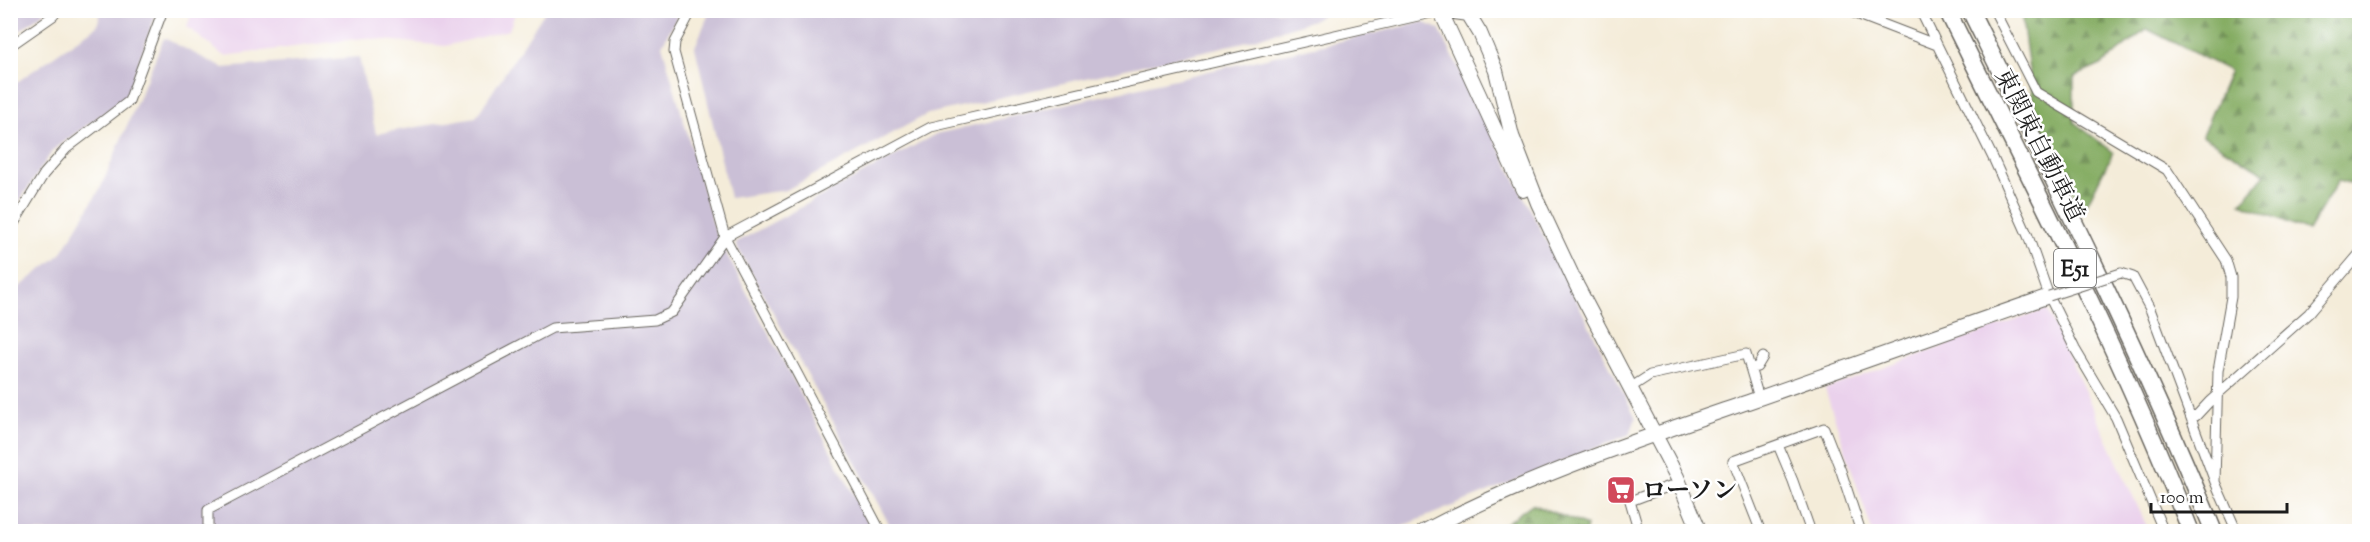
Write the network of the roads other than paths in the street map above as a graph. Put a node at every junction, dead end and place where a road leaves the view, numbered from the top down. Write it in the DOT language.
graph roads {
  1 [pos="58,10"];
  2 [pos="163,10"];
  3 [pos="692,10"];
  4 [pos="1846,10"];
  5 [pos="1920,10"];
  6 [pos="1947,10"];
  7 [pos="1970,10"];
  8 [pos="1994,10"];
  9 [pos="1440,11"];
  10 [pos="1467,12"];
  11 [pos="1937,45"];
  12 [pos="10,46"];
  13 [pos="10,230"];
  14 [pos="725,237"];
  15 [pos="2360,253"];
  16 [pos="1577,286"];
  17 [pos="2049,296"];
  18 [pos="1763,357"];
  19 [pos="1750,369"];
  20 [pos="1630,388"];
  21 [pos="2217,395"];
  22 [pos="1760,398"];
  23 [pos="2190,415"];
  24 [pos="1654,435"];
  25 [pos="1778,445"];
  26 [pos="2215,482"];
  27 [pos="1670,486"];
  28 [pos="208,531"];
  29 [pos="881,531"];
  30 [pos="1423,531"];
  31 [pos="1639,531"];
  32 [pos="1700,531"];
  33 [pos="1761,531"];
  34 [pos="1811,531"];
  35 [pos="1861,531"];
  36 [pos="2164,531"];
  37 [pos="2191,531"];
  38 [pos="2214,531"];
  39 [pos="2237,531"];
  1 -- 12 [label="street"];
  2 -- 13 [label="street"];
  3 -- 14 [label="street"];
  4 -- 11 [label="street"];
  5 -- 11 [label="street"];
  6 -- 37 [label="highway, 東関東自動車道 / E51"];
  7 -- 38 [label="highway, 東関東自動車道 / E51"];
  8 -- 21 [label="street"];
  9 -- 10 [label="street"];
  9 -- 14 [label="street"];
  9 -- 16 [label="street"];
  10 -- 16 [label="street"];
  11 -- 17 [label="street"];
  14 -- 28 [label="street"];
  14 -- 29 [label="street"];
  15 -- 21 [label="street"];
  16 -- 20 [label="street"];
  17 -- 22 [label="street"];
  17 -- 23 [label="street, bridge"];
  17 -- 36 [label="street"];
  18 -- 19 [label="street"];
  19 -- 20 [label="street"];
  19 -- 22 [label="street"];
  20 -- 24 [label="street"];
  21 -- 23 [label="street"];
  21 -- 26 [label="street"];
  22 -- 24 [label="street"];
  23 -- 26 [label="street"];
  24 -- 30 [label="street"];
  24 -- 32 [label="street"];
  25 -- 33 [label="street"];
  25 -- 34 [label="street"];
  25 -- 35 [label="street"];
  26 -- 39 [label="street"];
  27 -- 31 [label="street"];
}
